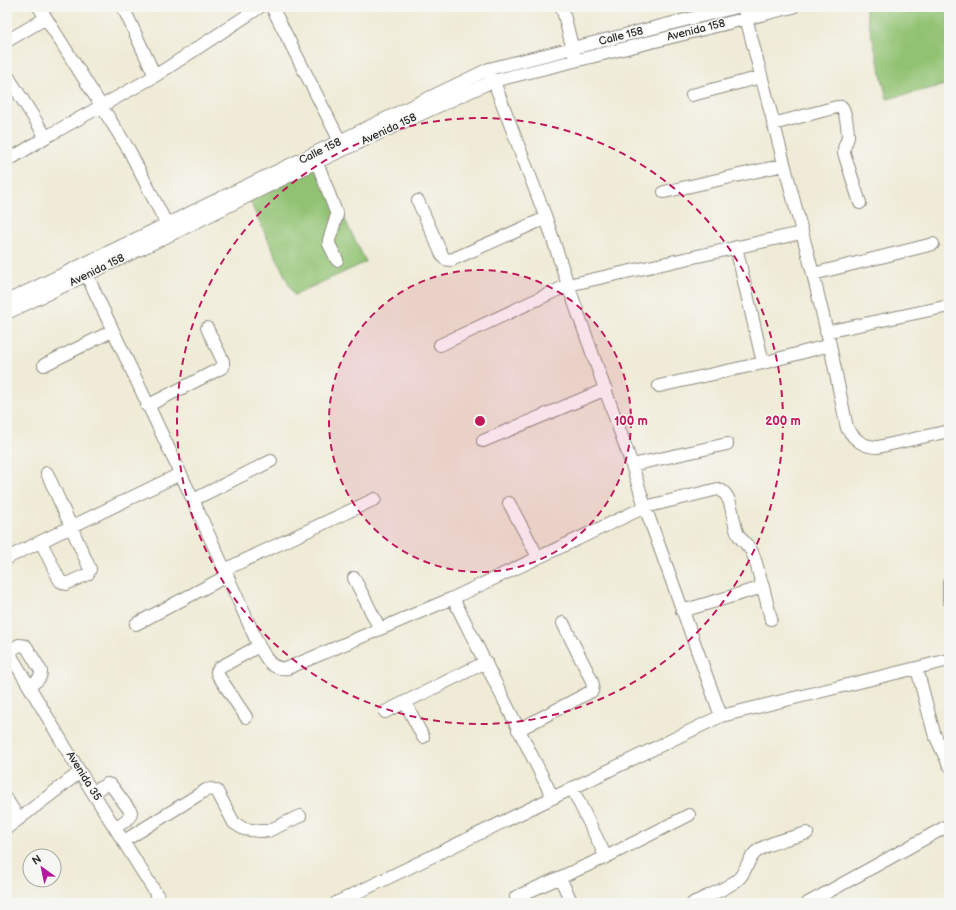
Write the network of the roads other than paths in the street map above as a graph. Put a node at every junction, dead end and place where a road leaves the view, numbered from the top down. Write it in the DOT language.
graph roads {
  1 [pos="39,7"];
  2 [pos="260,7"];
  3 [pos="272,7"];
  4 [pos="562,7"];
  5 [pos="736,7"];
  6 [pos="793,7"];
  7 [pos="125,8"];
  8 [pos="744,13"];
  9 [pos="46,18"];
  10 [pos="7,41"];
  11 [pos="573,48"];
  12 [pos="576,60"];
  13 [pos="489,69"];
  14 [pos="7,75"];
  15 [pos="154,76"];
  16 [pos="761,77"];
  17 [pos="493,81"];
  18 [pos="692,95"];
  19 [pos="102,106"];
  20 [pos="773,124"];
  21 [pos="46,137"];
  22 [pos="343,145"];
  23 [pos="7,161"];
  24 [pos="317,162"];
  25 [pos="784,165"];
  26 [pos="664,192"];
  27 [pos="418,201"];
  28 [pos="860,203"];
  29 [pos="546,218"];
  30 [pos="169,229"];
  31 [pos="802,233"];
  32 [pos="933,244"];
  33 [pos="736,247"];
  34 [pos="337,260"];
  35 [pos="84,270"];
  36 [pos="813,274"];
  37 [pos="568,285"];
  38 [pos="7,301"];
  39 [pos="949,306"];
  40 [pos="7,313"];
  41 [pos="207,328"];
  42 [pos="112,331"];
  43 [pos="826,332"];
  44 [pos="440,345"];
  45 [pos="830,345"];
  46 [pos="762,363"];
  47 [pos="44,365"];
  48 [pos="659,386"];
  49 [pos="606,389"];
  50 [pos="147,406"];
  51 [pos="949,431"];
  52 [pos="483,441"];
  53 [pos="728,444"];
  54 [pos="272,461"];
  55 [pos="632,465"];
  56 [pos="47,473"];
  57 [pos="180,474"];
  58 [pos="375,499"];
  59 [pos="193,500"];
  60 [pos="509,503"];
  61 [pos="645,506"];
  62 [pos="71,527"];
  63 [pos="41,542"];
  64 [pos="538,557"];
  65 [pos="7,558"];
  66 [pos="225,573"];
  67 [pos="354,578"];
  68 [pos="949,583"];
  69 [pos="763,587"];
  70 [pos="453,598"];
  71 [pos="949,600"];
  72 [pos="682,611"];
  73 [pos="771,619"];
  74 [pos="563,623"];
  75 [pos="136,624"];
  76 [pos="380,629"];
  77 [pos="259,646"];
  78 [pos="8,651"];
  79 [pos="949,660"];
  80 [pos="486,662"];
  81 [pos="12,667"];
  82 [pos="917,669"];
  83 [pos="29,685"];
  84 [pos="405,702"];
  85 [pos="385,712"];
  86 [pos="721,716"];
  87 [pos="246,717"];
  88 [pos="518,730"];
  89 [pos="423,737"];
  90 [pos="949,765"];
  91 [pos="80,772"];
  92 [pos="572,788"];
  93 [pos="93,792"];
  94 [pos="553,798"];
  95 [pos="7,800"];
  96 [pos="689,815"];
  97 [pos="300,816"];
  98 [pos="19,819"];
  99 [pos="949,825"];
  100 [pos="115,827"];
  101 [pos="7,828"];
  102 [pos="808,833"];
  103 [pos="124,841"];
  104 [pos="606,857"];
  105 [pos="560,878"];
  106 [pos="516,897"];
  107 [pos="162,903"];
  108 [pos="336,903"];
  109 [pos="572,903"];
  110 [pos="693,903"];
  111 [pos="808,903"];
  1 -- 9 [label="street"];
  2 -- 15 [label="street"];
  3 -- 22 [label="street"];
  4 -- 11 [label="street"];
  5 -- 11 [label="street, Calle 158"];
  6 -- 8 [label="street, Avenida 158"];
  7 -- 15 [label="street"];
  8 -- 12 [label="street, Avenida 158"];
  8 -- 16 [label="street"];
  9 -- 10 [label="street"];
  9 -- 19 [label="street"];
  11 -- 12 [label="street"];
  11 -- 13 [label="street, Calle 158"];
  12 -- 17 [label="street, Avenida 158"];
  13 -- 17 [label="street"];
  13 -- 22 [label="street, Calle 158"];
  14 -- 21 [label="street"];
  15 -- 19 [label="street"];
  16 -- 18 [label="street"];
  16 -- 20 [label="street"];
  17 -- 22 [label="street, Avenida 158"];
  17 -- 29 [label="street"];
  19 -- 21 [label="street"];
  19 -- 30 [label="street"];
  20 -- 25 [label="street"];
  20 -- 28 [label="street"];
  21 -- 23 [label="street"];
  22 -- 24 [label="street, Avenida 158"];
  22 -- 30 [label="street, Calle 158"];
  24 -- 30 [label="street, Avenida 158"];
  24 -- 34 [label="street"];
  25 -- 26 [label="street"];
  25 -- 31 [label="street"];
  27 -- 29 [label="street"];
  29 -- 37 [label="street"];
  30 -- 35 [label="street, Avenida 158"];
  31 -- 33 [label="street"];
  31 -- 36 [label="street"];
  32 -- 36 [label="street"];
  33 -- 37 [label="street"];
  33 -- 46 [label="street"];
  35 -- 38 [label="street"];
  35 -- 40 [label="street, Avenida 158"];
  35 -- 42 [label="street"];
  36 -- 43 [label="street"];
  37 -- 44 [label="street"];
  37 -- 49 [label="street"];
  39 -- 43 [label="street"];
  41 -- 50 [label="street"];
  42 -- 47 [label="street"];
  42 -- 50 [label="street"];
  43 -- 45 [label="street"];
  45 -- 46 [label="street"];
  45 -- 51 [label="street"];
  46 -- 48 [label="street"];
  49 -- 52 [label="street"];
  49 -- 55 [label="street"];
  50 -- 57 [label="street"];
  53 -- 55 [label="street"];
  54 -- 59 [label="street"];
  55 -- 61 [label="street"];
  56 -- 62 [label="street"];
  57 -- 59 [label="street"];
  57 -- 62 [label="street"];
  58 -- 66 [label="street"];
  59 -- 66 [label="street"];
  60 -- 64 [label="street"];
  61 -- 64 [label="street"];
  61 -- 69 [label="street"];
  61 -- 72 [label="street"];
  62 -- 63 [label="street"];
  62 -- 63 [label="street"];
  63 -- 65 [label="street"];
  64 -- 70 [label="street"];
  66 -- 75 [label="street"];
  66 -- 77 [label="street"];
  67 -- 76 [label="street"];
  68 -- 71 [label="street"];
  69 -- 72 [label="street"];
  69 -- 73 [label="street"];
  70 -- 76 [label="street"];
  70 -- 80 [label="street"];
  72 -- 86 [label="street"];
  74 -- 88 [label="street"];
  76 -- 77 [label="street"];
  77 -- 87 [label="street"];
  78 -- 81 [label="street, Avenida 35"];
  78 -- 83 [label="street"];
  79 -- 82 [label="street"];
  80 -- 84 [label="street"];
  80 -- 88 [label="street"];
  81 -- 83 [label="street, Avenida 35"];
  82 -- 86 [label="street"];
  82 -- 90 [label="street"];
  83 -- 91 [label="street, Avenida 35"];
  84 -- 85 [label="street"];
  84 -- 89 [label="street"];
  86 -- 92 [label="street"];
  88 -- 94 [label="street"];
  91 -- 93 [label="street, Avenida 35"];
  91 -- 98 [label="street"];
  92 -- 94 [label="street"];
  92 -- 104 [label="street"];
  93 -- 100 [label="street, Avenida 35"];
  93 -- 100 [label="street"];
  94 -- 108 [label="street"];
  95 -- 98 [label="street"];
  96 -- 104 [label="street"];
  97 -- 103 [label="street"];
  98 -- 101 [label="street"];
  99 -- 111 [label="street"];
  100 -- 103 [label="street, Avenida 35"];
  102 -- 110 [label="street"];
  103 -- 107 [label="street, Avenida 35"];
  104 -- 105 [label="street"];
  105 -- 106 [label="street"];
  105 -- 109 [label="street"];
}
